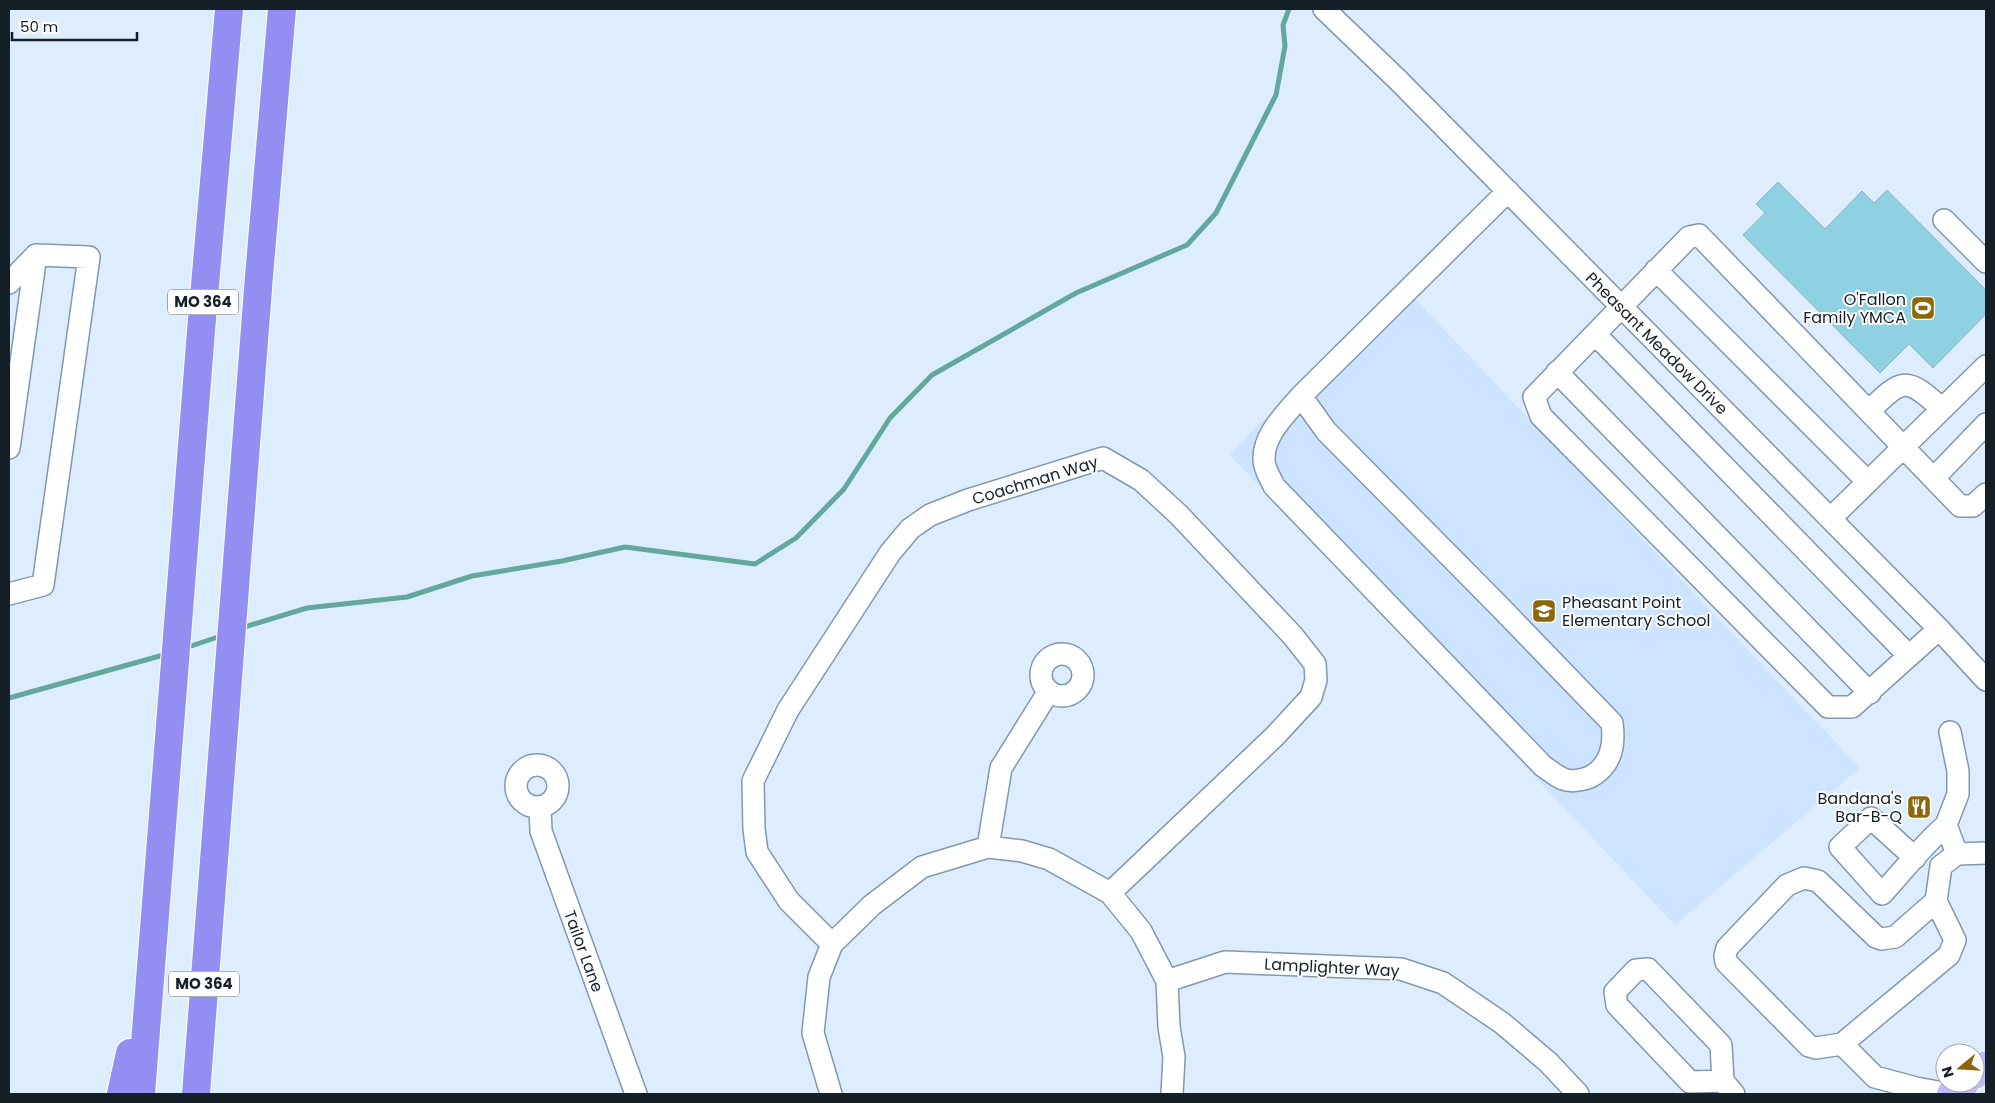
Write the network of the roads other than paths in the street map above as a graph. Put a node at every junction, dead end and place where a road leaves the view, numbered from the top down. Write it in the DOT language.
graph roads {
  1 [pos="229,9"];
  2 [pos="282,9"];
  3 [pos="1324,9"];
  4 [pos="1508,191"];
  5 [pos="1944,220"];
  6 [pos="36,255"];
  7 [pos="1986,262"];
  8 [pos="1656,270"];
  9 [pos="9,283"];
  10 [pos="1621,306"];
  11 [pos="1595,334"];
  12 [pos="1986,366"];
  13 [pos="1557,372"];
  14 [pos="1300,396"];
  15 [pos="1942,409"];
  16 [pos="1869,411"];
  17 [pos="1986,424"];
  18 [pos="1904,447"];
  19 [pos="9,448"];
  20 [pos="1934,478"];
  21 [pos="1868,482"];
  22 [pos="1986,494"];
  23 [pos="1830,518"];
  24 [pos="9,594"];
  25 [pos="1939,629"];
  26 [pos="1909,656"];
  27 [pos="1986,680"];
  28 [pos="1049,691"];
  29 [pos="1870,693"];
  30 [pos="1950,732"];
  31 [pos="540,807"];
  32 [pos="1946,825"];
  33 [pos="988,847"];
  34 [pos="1986,853"];
  35 [pos="1957,854"];
  36 [pos="1915,858"];
  37 [pos="1110,893"];
  38 [pos="1936,901"];
  39 [pos="832,944"];
  40 [pos="151,962"];
  41 [pos="1167,981"];
  42 [pos="1842,1044"];
  43 [pos="1876,1086"];
  44 [pos="1728,1088"];
  45 [pos="121,1094"];
  46 [pos="141,1094"];
  47 [pos="196,1094"];
  48 [pos="636,1094"];
  49 [pos="831,1094"];
  50 [pos="1177,1094"];
  51 [pos="1578,1094"];
  52 [pos="1950,1094"];
  1 -- 40 [label="highway, MO 364"];
  2 -- 47 [label="highway, MO 364"];
  3 -- 4 [label="street, Pheasant Meadow Drive"];
  4 -- 10 [label="street, Pheasant Meadow Drive"];
  4 -- 14 [label="street"];
  5 -- 7 [label="street"];
  6 -- 9 [label="street"];
  6 -- 19 [label="street"];
  6 -- 24 [label="street"];
  8 -- 10 [label="street"];
  8 -- 16 [label="street"];
  8 -- 21 [label="street"];
  10 -- 11 [label="street"];
  10 -- 23 [label="street, Pheasant Meadow Drive"];
  11 -- 13 [label="street"];
  11 -- 26 [label="street"];
  12 -- 15 [label="street"];
  13 -- 29 [label="street"];
  13 -- 29 [label="street"];
  14 -- 14 [label="street"];
  15 -- 16 [label="street"];
  15 -- 18 [label="street"];
  16 -- 18 [label="street"];
  17 -- 20 [label="street"];
  18 -- 20 [label="street"];
  18 -- 21 [label="street"];
  20 -- 22 [label="street"];
  21 -- 23 [label="street"];
  23 -- 25 [label="street, Pheasant Meadow Drive"];
  25 -- 26 [label="street"];
  25 -- 27 [label="street, Pheasant Meadow Drive"];
  26 -- 29 [label="street"];
  28 -- 33 [label="street"];
  30 -- 32 [label="street"];
  31 -- 48 [label="street, Tailor Lane"];
  32 -- 35 [label="street"];
  32 -- 36 [label="street"];
  33 -- 37 [label="street"];
  33 -- 39 [label="street"];
  34 -- 35 [label="street"];
  35 -- 38 [label="street"];
  37 -- 39 [label="street, Coachman Way"];
  37 -- 41 [label="street"];
  38 -- 42 [label="street"];
  38 -- 42 [label="street"];
  39 -- 49 [label="street"];
  40 -- 45 [label="highway"];
  40 -- 46 [label="highway, MO 364"];
  41 -- 50 [label="street"];
  41 -- 51 [label="street, Lamplighter Way"];
  42 -- 43 [label="street"];
  43 -- 52 [label="street"];
  44 -- 44 [label="street"];
}
